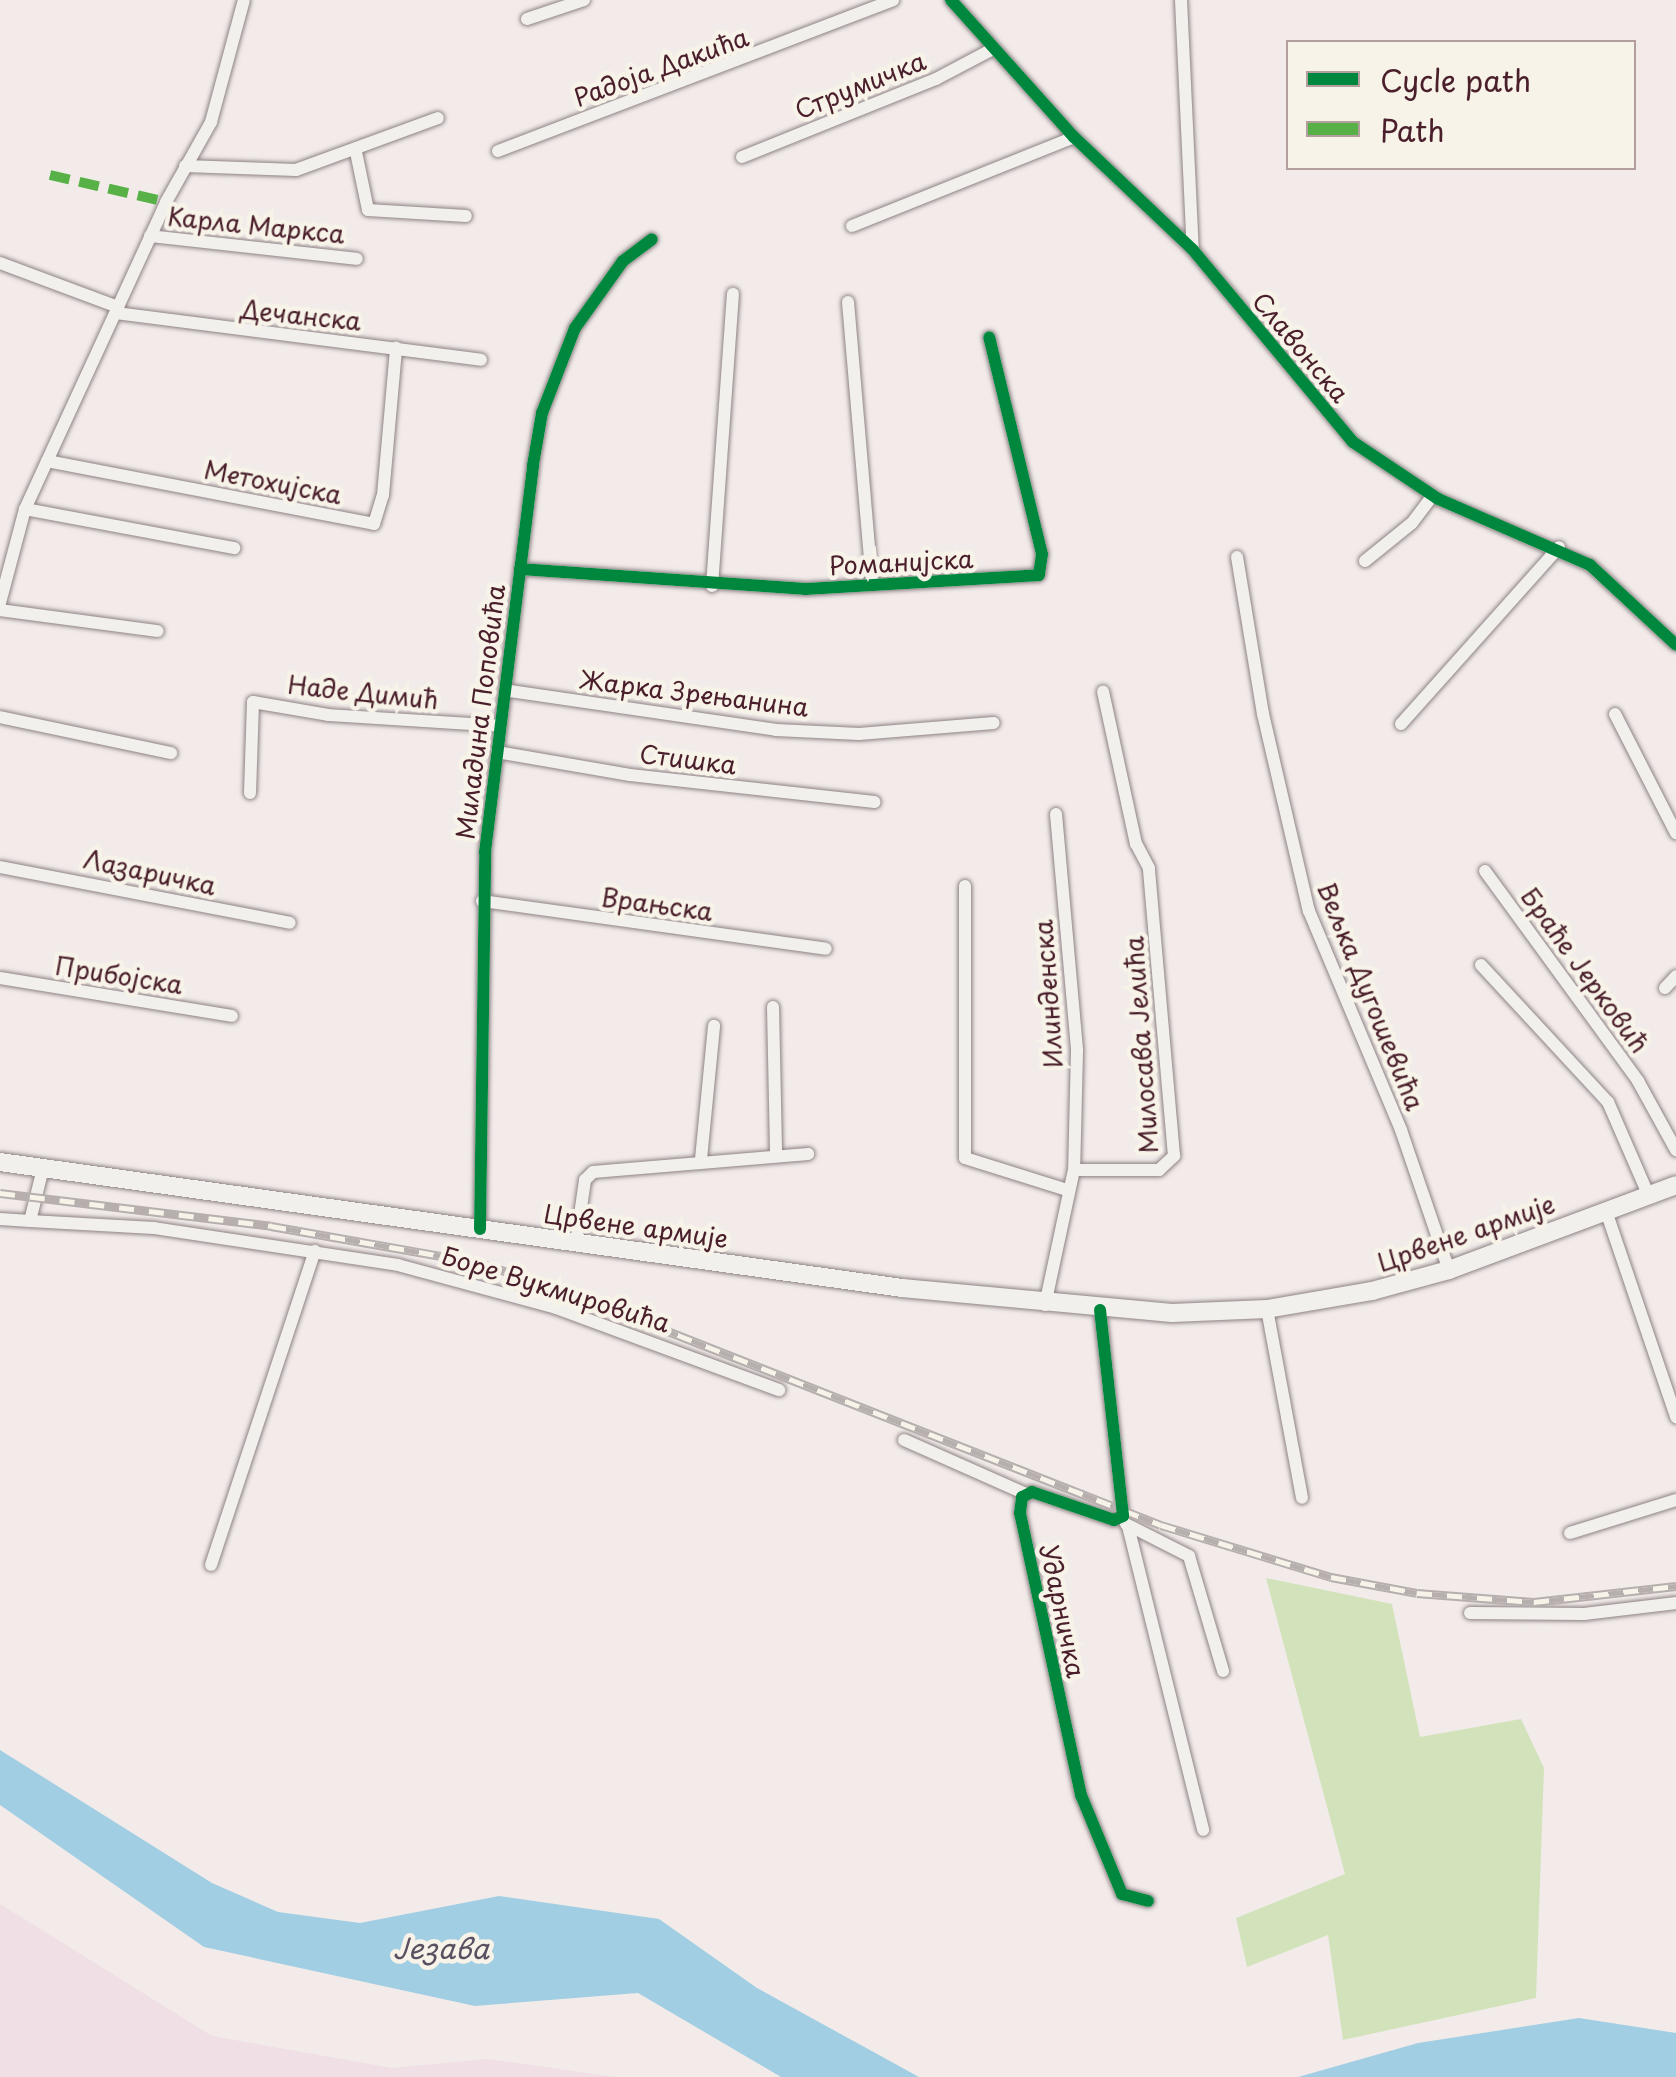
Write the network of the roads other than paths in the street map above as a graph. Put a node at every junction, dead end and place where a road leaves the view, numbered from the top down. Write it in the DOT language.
graph roads {
  1 [pos="244,0"];
  2 [pos="584,0"];
  3 [pos="893,0"];
  4 [pos="951,0"];
  5 [pos="1181,0"];
  6 [pos="527,18"];
  7 [pos="993,48"];
  8 [pos="438,118"];
  9 [pos="1074,136"];
  10 [pos="498,150"];
  11 [pos="356,152"];
  12 [pos="742,157"];
  13 [pos="185,166"];
  14 [pos="466,216"];
  15 [pos="852,226"];
  16 [pos="150,236"];
  17 [pos="652,239"];
  18 [pos="1193,250"];
  19 [pos="357,258"];
  20 [pos="0,263"];
  21 [pos="733,294"];
  22 [pos="848,302"];
  23 [pos="117,310"];
  24 [pos="989,337"];
  25 [pos="396,348"];
  26 [pos="482,360"];
  27 [pos="47,460"];
  28 [pos="1432,496"];
  29 [pos="25,510"];
  30 [pos="1559,547"];
  31 [pos="234,548"];
  32 [pos="1237,557"];
  33 [pos="1365,560"];
  34 [pos="520,569"];
  35 [pos="2,583"];
  36 [pos="872,584"];
  37 [pos="712,586"];
  38 [pos="0,607"];
  39 [pos="158,631"];
  40 [pos="1676,646"];
  41 [pos="510,691"];
  42 [pos="1103,692"];
  43 [pos="1615,714"];
  44 [pos="0,718"];
  45 [pos="994,723"];
  46 [pos="1401,724"];
  47 [pos="501,726"];
  48 [pos="497,752"];
  49 [pos="171,753"];
  50 [pos="250,793"];
  51 [pos="875,802"];
  52 [pos="1056,814"];
  53 [pos="1676,833"];
  54 [pos="0,867"];
  55 [pos="1485,871"];
  56 [pos="965,886"];
  57 [pos="482,901"];
  58 [pos="290,923"];
  59 [pos="826,949"];
  60 [pos="1481,965"];
  61 [pos="1676,976"];
  62 [pos="0,978"];
  63 [pos="1665,988"];
  64 [pos="772,1007"];
  65 [pos="232,1016"];
  66 [pos="714,1026"];
  67 [pos="1676,1150"];
  68 [pos="808,1154"];
  69 [pos="776,1155"];
  70 [pos="701,1159"];
  71 [pos="0,1162"];
  72 [pos="42,1168"];
  73 [pos="1074,1170"];
  74 [pos="1676,1184"];
  75 [pos="1067,1190"];
  76 [pos="1648,1194"];
  77 [pos="1606,1211"];
  78 [pos="0,1219"];
  79 [pos="30,1221"];
  80 [pos="480,1229"];
  81 [pos="576,1242"];
  82 [pos="315,1251"];
  83 [pos="1448,1270"];
  84 [pos="1045,1305"];
  85 [pos="1266,1308"];
  86 [pos="1100,1310"];
  87 [pos="779,1390"];
  88 [pos="1676,1416"];
  89 [pos="904,1440"];
  90 [pos="1026,1494"];
  91 [pos="1302,1498"];
  92 [pos="1676,1500"];
  93 [pos="1124,1523"];
  94 [pos="1570,1533"];
  95 [pos="211,1565"];
  96 [pos="1676,1603"];
  97 [pos="1470,1613"];
  98 [pos="1222,1671"];
  99 [pos="1203,1830"];
  100 [pos="1148,1900"];
  1 -- 13 [label="street, Карла Маркса"];
  2 -- 6 [label="street"];
  3 -- 10 [label="street, Радоја Дакића"];
  4 -- 7 [label="street, Славонска"];
  5 -- 18 [label="street"];
  7 -- 9 [label="street, Славонска"];
  7 -- 12 [label="street, Струмичка"];
  8 -- 11 [label="street"];
  9 -- 15 [label="street"];
  9 -- 18 [label="street, Славонска"];
  11 -- 13 [label="street"];
  11 -- 14 [label="street"];
  13 -- 16 [label="street, Карла Маркса"];
  16 -- 19 [label="street, Карла Маркса"];
  16 -- 23 [label="street, Карла Маркса"];
  17 -- 34 [label="street, Миладина Поповића"];
  18 -- 28 [label="street, Славонска"];
  20 -- 23 [label="street"];
  21 -- 37 [label="street"];
  22 -- 36 [label="street"];
  23 -- 25 [label="street, Дечанска"];
  23 -- 27 [label="street, Карла Маркса"];
  24 -- 36 [label="street, Романијска"];
  25 -- 26 [label="street, Дечанска"];
  25 -- 27 [label="street, Метохијска"];
  27 -- 29 [label="street, Карла Маркса"];
  28 -- 30 [label="street, Славонска"];
  28 -- 33 [label="street"];
  29 -- 31 [label="street"];
  29 -- 35 [label="street, Карла Маркса"];
  30 -- 40 [label="street, Славонска"];
  30 -- 46 [label="street"];
  32 -- 83 [label="street, Вељка Дугошевића"];
  34 -- 37 [label="street, Романијска"];
  34 -- 41 [label="street, Миладина Поповића"];
  35 -- 38 [label="street, Карла Маркса"];
  36 -- 37 [label="street, Романијска"];
  38 -- 39 [label="street, Карла Маркса"];
  41 -- 45 [label="street, Жарка Зрењанина"];
  41 -- 47 [label="street, Миладина Поповића"];
  42 -- 73 [label="street, Милосава Јелића"];
  43 -- 53 [label="street"];
  44 -- 49 [label="street"];
  47 -- 48 [label="street, Миладина Поповића"];
  47 -- 50 [label="street, Наде Димић"];
  48 -- 51 [label="street, Стишка"];
  48 -- 57 [label="street, Миладина Поповића"];
  52 -- 73 [label="street, Илинденска"];
  54 -- 58 [label="street, Лазаричка"];
  55 -- 67 [label="street, Браће Јерковић"];
  56 -- 75 [label="street"];
  57 -- 59 [label="street, Врањска"];
  57 -- 80 [label="street, Миладина Поповића"];
  60 -- 76 [label="street"];
  61 -- 63 [label="street"];
  62 -- 65 [label="street, Прибојска"];
  64 -- 69 [label="street"];
  66 -- 70 [label="street"];
  68 -- 69 [label="street"];
  69 -- 70 [label="street"];
  70 -- 81 [label="street"];
  71 -- 72 [label="main road, Црвене армије"];
  72 -- 79 [label="street"];
  72 -- 80 [label="main road, Црвене армије"];
  73 -- 75 [label="street"];
  74 -- 76 [label="main road, Црвене армије"];
  75 -- 84 [label="street"];
  76 -- 77 [label="main road, Црвене армије"];
  77 -- 83 [label="main road, Црвене армије"];
  77 -- 88 [label="street"];
  78 -- 79 [label="street, Боре Вукмировића"];
  79 -- 82 [label="street, Боре Вукмировића"];
  80 -- 81 [label="main road, Црвене армије"];
  81 -- 84 [label="main road, Црвене армије"];
  82 -- 87 [label="street, Боре Вукмировића"];
  82 -- 95 [label="street"];
  83 -- 85 [label="main road, Црвене армије"];
  84 -- 86 [label="main road, Црвене армије"];
  85 -- 86 [label="main road, Црвене армије"];
  85 -- 91 [label="street"];
  86 -- 93 [label="street"];
  89 -- 90 [label="street"];
  90 -- 93 [label="street"];
  90 -- 100 [label="street, Ударничка"];
  92 -- 94 [label="street"];
  93 -- 98 [label="street"];
  93 -- 99 [label="street"];
  96 -- 97 [label="street"];
}
